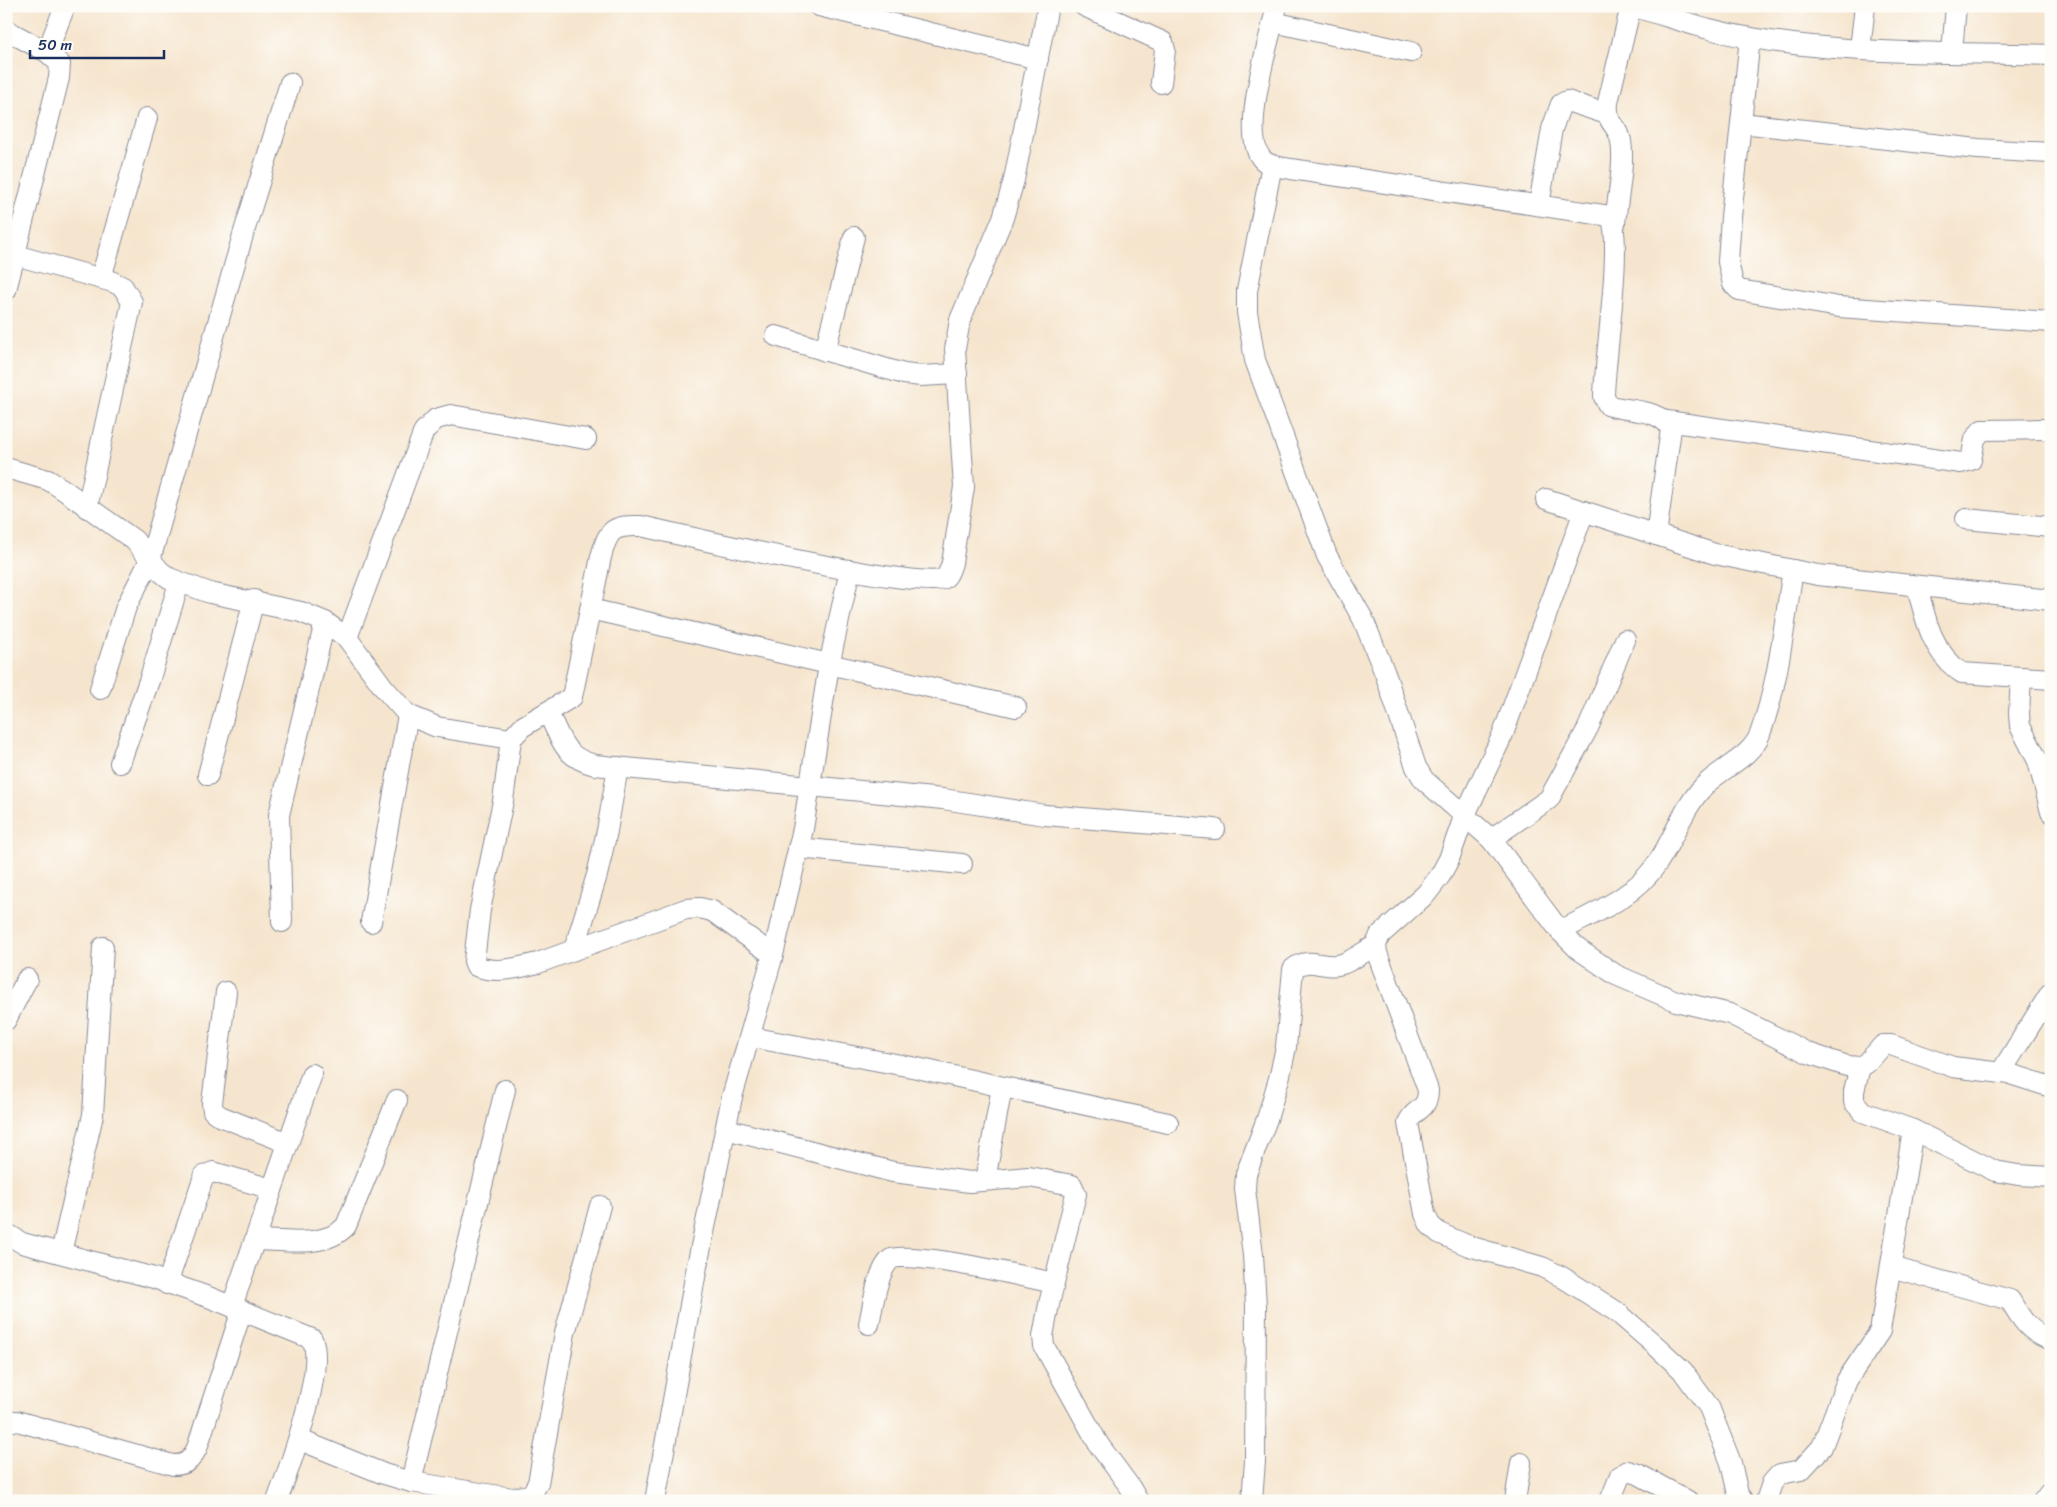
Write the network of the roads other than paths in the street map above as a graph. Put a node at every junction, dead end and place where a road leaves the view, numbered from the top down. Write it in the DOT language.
graph roads {
  1 [pos="65,6"];
  2 [pos="819,6"];
  3 [pos="1048,6"];
  4 [pos="1084,6"];
  5 [pos="1631,6"];
  6 [pos="1865,6"];
  7 [pos="1956,6"];
  8 [pos="1275,14"];
  9 [pos="6,30"];
  10 [pos="1750,38"];
  11 [pos="1860,49"];
  12 [pos="47,52"];
  13 [pos="1411,52"];
  14 [pos="1952,52"];
  15 [pos="2051,55"];
  16 [pos="1038,60"];
  17 [pos="1161,83"];
  18 [pos="290,84"];
  19 [pos="1607,114"];
  20 [pos="147,118"];
  21 [pos="1741,123"];
  22 [pos="2051,154"];
  23 [pos="1272,165"];
  24 [pos="1539,205"];
  25 [pos="1615,224"];
  26 [pos="854,237"];
  27 [pos="15,255"];
  28 [pos="101,278"];
  29 [pos="6,290"];
  30 [pos="2051,322"];
  31 [pos="776,336"];
  32 [pos="825,351"];
  33 [pos="957,374"];
  34 [pos="1666,421"];
  35 [pos="2051,429"];
  36 [pos="586,438"];
  37 [pos="6,468"];
  38 [pos="1546,499"];
  39 [pos="87,508"];
  40 [pos="1584,511"];
  41 [pos="1966,519"];
  42 [pos="2051,526"];
  43 [pos="1656,535"];
  44 [pos="150,560"];
  45 [pos="850,570"];
  46 [pos="1793,570"];
  47 [pos="179,583"];
  48 [pos="1917,586"];
  49 [pos="254,600"];
  50 [pos="2051,600"];
  51 [pos="590,609"];
  52 [pos="325,622"];
  53 [pos="347,638"];
  54 [pos="1625,640"];
  55 [pos="829,665"];
  56 [pos="2021,677"];
  57 [pos="2051,679"];
  58 [pos="100,689"];
  59 [pos="1016,707"];
  60 [pos="548,713"];
  61 [pos="408,715"];
  62 [pos="511,739"];
  63 [pos="120,762"];
  64 [pos="2044,762"];
  65 [pos="618,767"];
  66 [pos="208,775"];
  67 [pos="810,785"];
  68 [pos="2051,812"];
  69 [pos="1464,817"];
  70 [pos="1215,829"];
  71 [pos="1492,840"];
  72 [pos="798,848"];
  73 [pos="962,864"];
  74 [pos="282,922"];
  75 [pos="372,922"];
  76 [pos="1560,931"];
  77 [pos="1376,945"];
  78 [pos="103,948"];
  79 [pos="574,950"];
  80 [pos="774,955"];
  81 [pos="27,979"];
  82 [pos="226,992"];
  83 [pos="2051,992"];
  84 [pos="6,1020"];
  85 [pos="750,1037"];
  86 [pos="1860,1067"];
  87 [pos="2001,1072"];
  88 [pos="312,1074"];
  89 [pos="1002,1086"];
  90 [pos="2051,1087"];
  91 [pos="505,1090"];
  92 [pos="397,1100"];
  93 [pos="1168,1123"];
  94 [pos="726,1130"];
  95 [pos="1913,1130"];
  96 [pos="288,1143"];
  97 [pos="2051,1177"];
  98 [pos="985,1180"];
  99 [pos="272,1189"];
  100 [pos="600,1206"];
  101 [pos="6,1234"];
  102 [pos="255,1240"];
  103 [pos="61,1253"];
  104 [pos="1891,1267"];
  105 [pos="1054,1283"];
  106 [pos="167,1284"];
  107 [pos="237,1308"];
  108 [pos="869,1324"];
  109 [pos="2051,1340"];
  110 [pos="6,1421"];
  111 [pos="300,1440"];
  112 [pos="1521,1463"];
  113 [pos="411,1482"];
  114 [pos="2051,1491"];
  115 [pos="535,1496"];
  116 [pos="1736,1499"];
  117 [pos="277,1501"];
  118 [pos="655,1501"];
  119 [pos="1138,1501"];
  120 [pos="1252,1501"];
  121 [pos="1515,1501"];
  122 [pos="1610,1501"];
  123 [pos="1688,1501"];
  124 [pos="1766,1501"];
  125 [pos="2043,1501"];
  1 -- 12 [label="street"];
  2 -- 16 [label="street"];
  3 -- 16 [label="street"];
  4 -- 17 [label="street"];
  5 -- 10 [label="street"];
  5 -- 19 [label="street"];
  6 -- 11 [label="street"];
  7 -- 14 [label="street"];
  8 -- 13 [label="street"];
  8 -- 23 [label="street"];
  9 -- 12 [label="street"];
  10 -- 11 [label="street"];
  10 -- 21 [label="street"];
  11 -- 14 [label="street"];
  12 -- 27 [label="street"];
  14 -- 15 [label="street"];
  16 -- 33 [label="street"];
  18 -- 44 [label="street"];
  19 -- 24 [label="street"];
  19 -- 25 [label="street"];
  20 -- 28 [label="street"];
  21 -- 22 [label="street"];
  21 -- 30 [label="street"];
  23 -- 24 [label="street"];
  23 -- 69 [label="street"];
  24 -- 25 [label="street"];
  25 -- 34 [label="street"];
  26 -- 32 [label="street"];
  27 -- 28 [label="street"];
  27 -- 29 [label="street"];
  28 -- 39 [label="street"];
  31 -- 32 [label="street"];
  32 -- 33 [label="street"];
  33 -- 45 [label="street"];
  34 -- 35 [label="street"];
  34 -- 43 [label="street"];
  36 -- 53 [label="street"];
  37 -- 39 [label="street"];
  38 -- 40 [label="street"];
  39 -- 44 [label="street"];
  40 -- 43 [label="street"];
  40 -- 69 [label="street"];
  41 -- 42 [label="street"];
  43 -- 46 [label="street"];
  44 -- 47 [label="street"];
  44 -- 58 [label="street"];
  45 -- 51 [label="street"];
  45 -- 55 [label="street"];
  46 -- 48 [label="street"];
  46 -- 76 [label="street"];
  47 -- 49 [label="street"];
  47 -- 63 [label="street"];
  48 -- 50 [label="street"];
  48 -- 56 [label="street"];
  49 -- 52 [label="street"];
  49 -- 66 [label="street"];
  51 -- 55 [label="street"];
  51 -- 60 [label="street"];
  52 -- 53 [label="street"];
  52 -- 74 [label="street"];
  53 -- 61 [label="street"];
  54 -- 71 [label="street"];
  55 -- 59 [label="street"];
  55 -- 67 [label="street"];
  56 -- 57 [label="street"];
  56 -- 64 [label="street"];
  60 -- 62 [label="street"];
  60 -- 65 [label="street"];
  61 -- 62 [label="street"];
  61 -- 75 [label="street"];
  62 -- 79 [label="street"];
  64 -- 68 [label="street"];
  65 -- 67 [label="street"];
  65 -- 79 [label="street"];
  67 -- 70 [label="street"];
  67 -- 72 [label="street"];
  69 -- 71 [label="street"];
  69 -- 77 [label="street"];
  71 -- 76 [label="street"];
  72 -- 73 [label="street"];
  72 -- 80 [label="street"];
  76 -- 86 [label="street"];
  77 -- 116 [label="street"];
  77 -- 120 [label="street"];
  78 -- 103 [label="street"];
  79 -- 80 [label="street"];
  80 -- 85 [label="street"];
  81 -- 84 [label="street"];
  82 -- 96 [label="street"];
  83 -- 87 [label="street"];
  85 -- 89 [label="street"];
  85 -- 94 [label="street"];
  86 -- 87 [label="street"];
  86 -- 95 [label="street"];
  87 -- 90 [label="street"];
  88 -- 96 [label="street"];
  89 -- 93 [label="street"];
  89 -- 98 [label="street"];
  91 -- 113 [label="street"];
  92 -- 102 [label="street"];
  94 -- 98 [label="street"];
  94 -- 118 [label="street"];
  95 -- 97 [label="street"];
  95 -- 104 [label="street"];
  96 -- 99 [label="street"];
  98 -- 105 [label="street"];
  99 -- 102 [label="street"];
  99 -- 106 [label="street"];
  100 -- 115 [label="street"];
  101 -- 103 [label="street"];
  102 -- 107 [label="street"];
  103 -- 106 [label="street"];
  104 -- 109 [label="street"];
  104 -- 124 [label="street"];
  105 -- 108 [label="street"];
  105 -- 119 [label="street"];
  106 -- 107 [label="street"];
  107 -- 110 [label="street"];
  107 -- 111 [label="street"];
  111 -- 113 [label="street"];
  111 -- 117 [label="street"];
  112 -- 121 [label="street"];
  113 -- 115 [label="street"];
  114 -- 125 [label="street"];
  122 -- 123 [label="street"];
}
